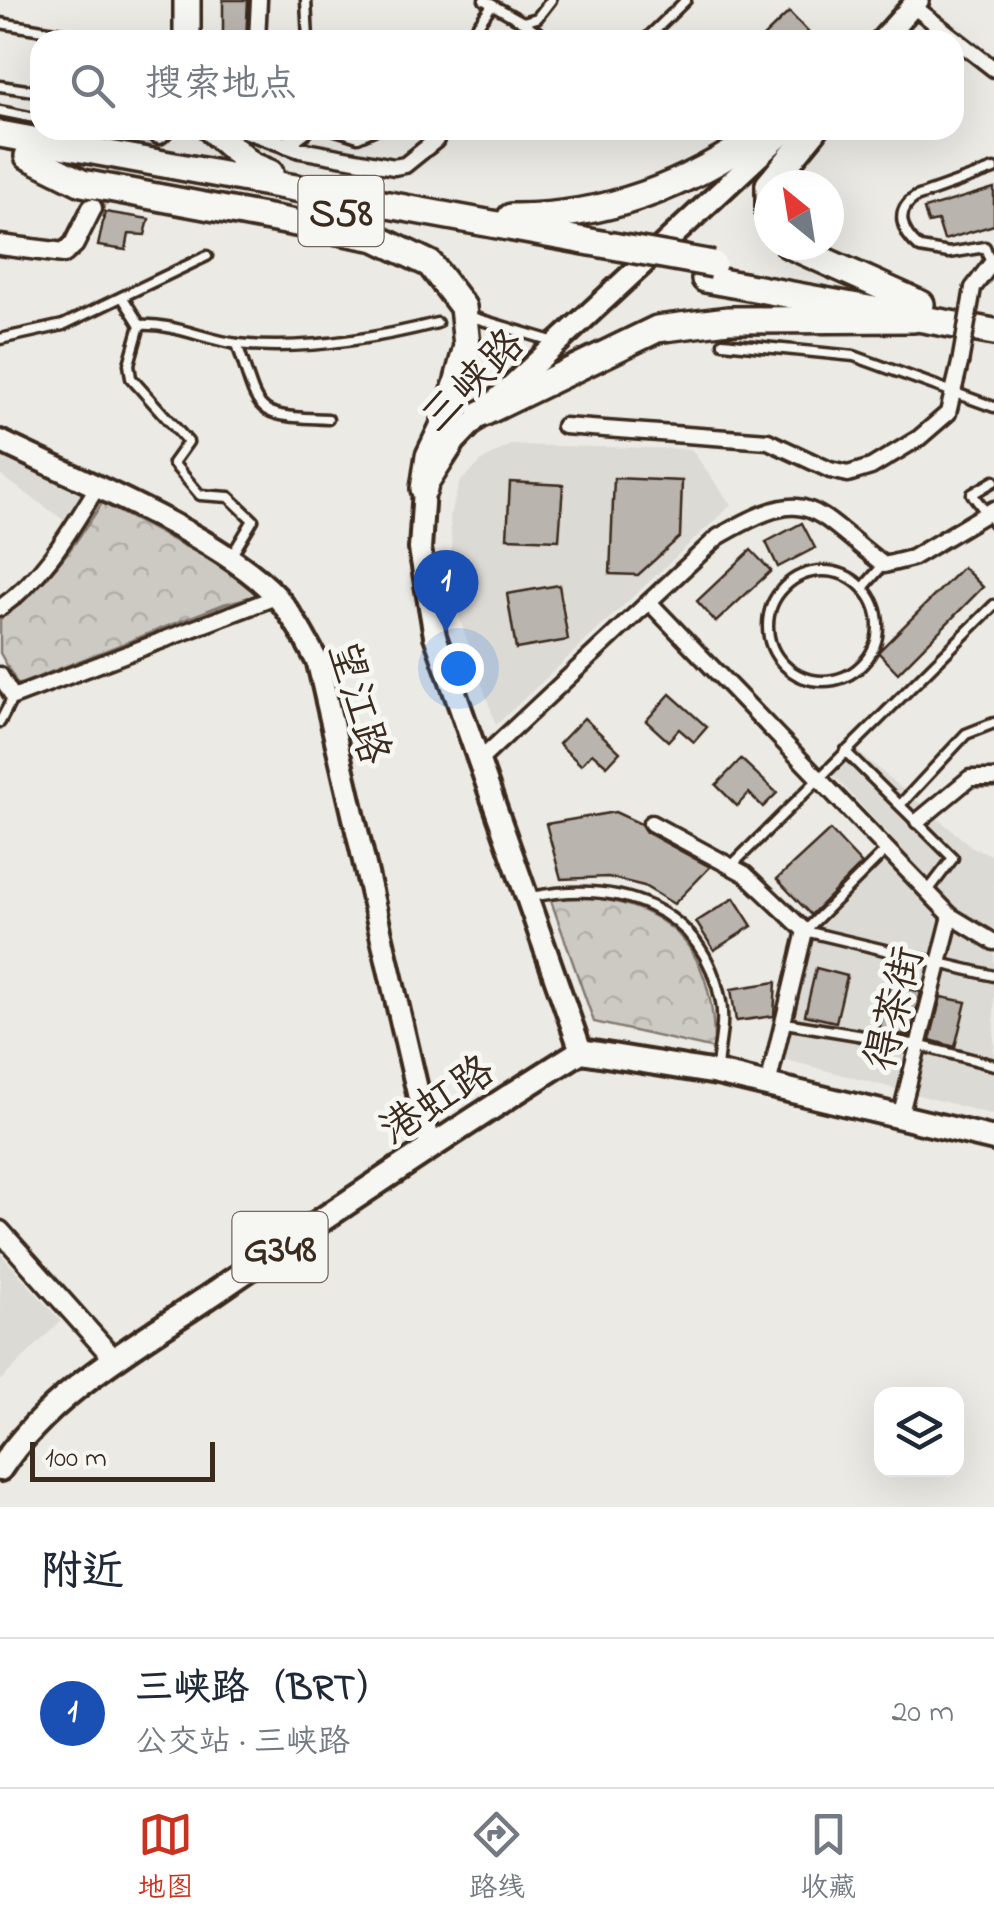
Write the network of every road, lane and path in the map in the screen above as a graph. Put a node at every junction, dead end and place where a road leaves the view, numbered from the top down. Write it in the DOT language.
graph roads {
  1 [pos="179,0"];
  2 [pos="187,0"];
  3 [pos="258,0"];
  4 [pos="306,0"];
  5 [pos="551,0"];
  6 [pos="686,0"];
  7 [pos="488,3"];
  8 [pos="916,3"];
  9 [pos="523,22"];
  10 [pos="0,24"];
  11 [pos="37,30"];
  12 [pos="178,30"];
  13 [pos="187,30"];
  14 [pos="257,30"];
  15 [pos="308,30"];
  16 [pos="473,30"];
  17 [pos="535,30"];
  18 [pos="655,30"];
  19 [pos="891,30"];
  20 [pos="948,30"];
  21 [pos="964,44"];
  22 [pos="994,69"];
  23 [pos="0,86"];
  24 [pos="30,90"];
  25 [pos="0,110"];
  26 [pos="30,117"];
  27 [pos="0,134"];
  28 [pos="30,139"];
  29 [pos="34,140"];
  30 [pos="238,140"];
  31 [pos="291,140"];
  32 [pos="436,140"];
  33 [pos="750,140"];
  34 [pos="776,140"];
  35 [pos="806,140"];
  36 [pos="284,145"];
  37 [pos="0,152"];
  38 [pos="28,156"];
  39 [pos="994,169"];
  40 [pos="781,170"];
  41 [pos="302,187"];
  42 [pos="92,208"];
  43 [pos="456,216"];
  44 [pos="0,245"];
  45 [pos="583,248"];
  46 [pos="207,256"];
  47 [pos="818,260"];
  48 [pos="992,262"];
  49 [pos="123,298"];
  50 [pos="917,311"];
  51 [pos="994,316"];
  52 [pos="475,318"];
  53 [pos="438,323"];
  54 [pos="140,326"];
  55 [pos="994,332"];
  56 [pos="0,339"];
  57 [pos="723,343"];
  58 [pos="237,344"];
  59 [pos="559,344"];
  60 [pos="954,392"];
  61 [pos="994,407"];
  62 [pos="481,414"];
  63 [pos="328,419"];
  64 [pos="564,426"];
  65 [pos="0,440"];
  66 [pos="994,481"];
  67 [pos="96,489"];
  68 [pos="424,489"];
  69 [pos="992,516"];
  70 [pos="230,559"];
  71 [pos="884,565"];
  72 [pos="863,588"];
  73 [pos="22,593"];
  74 [pos="276,596"];
  75 [pos="0,598"];
  76 [pos="649,602"];
  77 [pos="994,606"];
  78 [pos="0,608"];
  79 [pos="0,675"];
  80 [pos="12,697"];
  81 [pos="0,722"];
  82 [pos="994,723"];
  83 [pos="846,751"];
  84 [pos="479,761"];
  85 [pos="817,778"];
  86 [pos="994,778"];
  87 [pos="901,804"];
  88 [pos="918,821"];
  89 [pos="651,823"];
  90 [pos="887,849"];
  91 [pos="731,866"];
  92 [pos="928,891"];
  93 [pos="526,898"];
  94 [pos="951,916"];
  95 [pos="806,931"];
  96 [pos="994,942"];
  97 [pos="940,962"];
  98 [pos="994,976"];
  99 [pos="785,1022"];
  100 [pos="918,1045"];
  101 [pos="580,1051"];
  102 [pos="994,1065"];
  103 [pos="717,1073"];
  104 [pos="768,1085"];
  105 [pos="900,1117"];
  106 [pos="994,1140"];
  107 [pos="430,1145"];
  108 [pos="0,1231"];
  109 [pos="114,1360"];
  110 [pos="0,1468"];
  1 -- 12 [label="street"];
  2 -- 13 [label="highway"];
  3 -- 14 [label="street"];
  4 -- 15 [label="lane"];
  5 -- 9 [label="lane"];
  6 -- 18 [label="lane"];
  7 -- 9 [label="lane"];
  7 -- 16 [label="lane"];
  8 -- 19 [label="main road"];
  8 -- 20 [label="street"];
  9 -- 17 [label="lane"];
  10 -- 11 [label="lane"];
  21 -- 22 [label="street"];
  23 -- 24 [label="lane"];
  25 -- 26 [label="lane"];
  27 -- 28 [label="highway, S58"];
  29 -- 41 [label="highway, S58"];
  30 -- 36 [label="street"];
  30 -- 41 [label="highway"];
  31 -- 36 [label="street"];
  32 -- 36 [label="street"];
  33 -- 43 [label="highway"];
  34 -- 59 [label="main road, 三峡路"];
  35 -- 40 [label="highway"];
  37 -- 38 [label="highway, S58"];
  38 -- 45 [label="highway, S58"];
  38 -- 68 [label="highway"];
  39 -- 48 [label="lane"];
  41 -- 43 [label="highway, S58"];
  42 -- 44 [label="street"];
  43 -- 45 [label="highway, S58"];
  45 -- 50 [label="highway, S58"];
  46 -- 49 [label="lane"];
  47 -- 50 [label="highway"];
  48 -- 60 [label="street, bridge"];
  49 -- 54 [label="lane"];
  49 -- 56 [label="lane"];
  50 -- 51 [label="highway, S58"];
  50 -- 55 [label="highway, S58"];
  50 -- 62 [label="highway"];
  52 -- 59 [label="lane"];
  53 -- 58 [label="lane"];
  54 -- 58 [label="lane"];
  54 -- 70 [label="lane"];
  57 -- 60 [label="lane"];
  58 -- 63 [label="lane"];
  59 -- 62 [label="main road, 三峡路"];
  60 -- 61 [label="lane"];
  60 -- 64 [label="street"];
  62 -- 68 [label="main road, 三峡路"];
  65 -- 67 [label="main road, 望江路"];
  66 -- 69 [label="lane"];
  67 -- 70 [label="main road, 望江路"];
  67 -- 73 [label="street"];
  68 -- 84 [label="main road, 三峡路"];
  69 -- 71 [label="street"];
  70 -- 74 [label="main road, 望江路"];
  71 -- 72 [label="lane"];
  71 -- 76 [label="street"];
  72 -- 72 [label="lane"];
  73 -- 75 [label="street"];
  73 -- 78 [label="street"];
  74 -- 80 [label="street"];
  74 -- 107 [label="main road, 望江路"];
  76 -- 84 [label="street"];
  76 -- 85 [label="street"];
  77 -- 83 [label="lane"];
  79 -- 80 [label="street"];
  80 -- 81 [label="lane"];
  82 -- 87 [label="lane"];
  83 -- 85 [label="lane"];
  83 -- 87 [label="lane"];
  84 -- 93 [label="main road, 三峡路"];
  85 -- 90 [label="street"];
  85 -- 91 [label="lane"];
  86 -- 88 [label="street"];
  87 -- 88 [label="lane"];
  88 -- 92 [label="lane"];
  89 -- 91 [label="street"];
  90 -- 92 [label="street"];
  90 -- 95 [label="lane"];
  91 -- 95 [label="street"];
  92 -- 94 [label="street"];
  93 -- 101 [label="main road, 三峡路"];
  93 -- 103 [label="lane"];
  94 -- 96 [label="street"];
  94 -- 97 [label="street, 得茶街"];
  95 -- 97 [label="lane"];
  95 -- 99 [label="street"];
  97 -- 98 [label="lane"];
  97 -- 100 [label="street, 得茶街"];
  99 -- 100 [label="lane"];
  99 -- 104 [label="street"];
  100 -- 102 [label="lane"];
  100 -- 105 [label="street, 得茶街"];
  101 -- 103 [label="highway"];
  101 -- 107 [label="highway, 港虹路 / G348"];
  103 -- 104 [label="highway"];
  104 -- 105 [label="highway"];
  105 -- 106 [label="highway"];
  107 -- 109 [label="highway, 港虹路 / G348"];
  108 -- 109 [label="street"];
  109 -- 110 [label="highway, 港虹路 / G348"];
}
